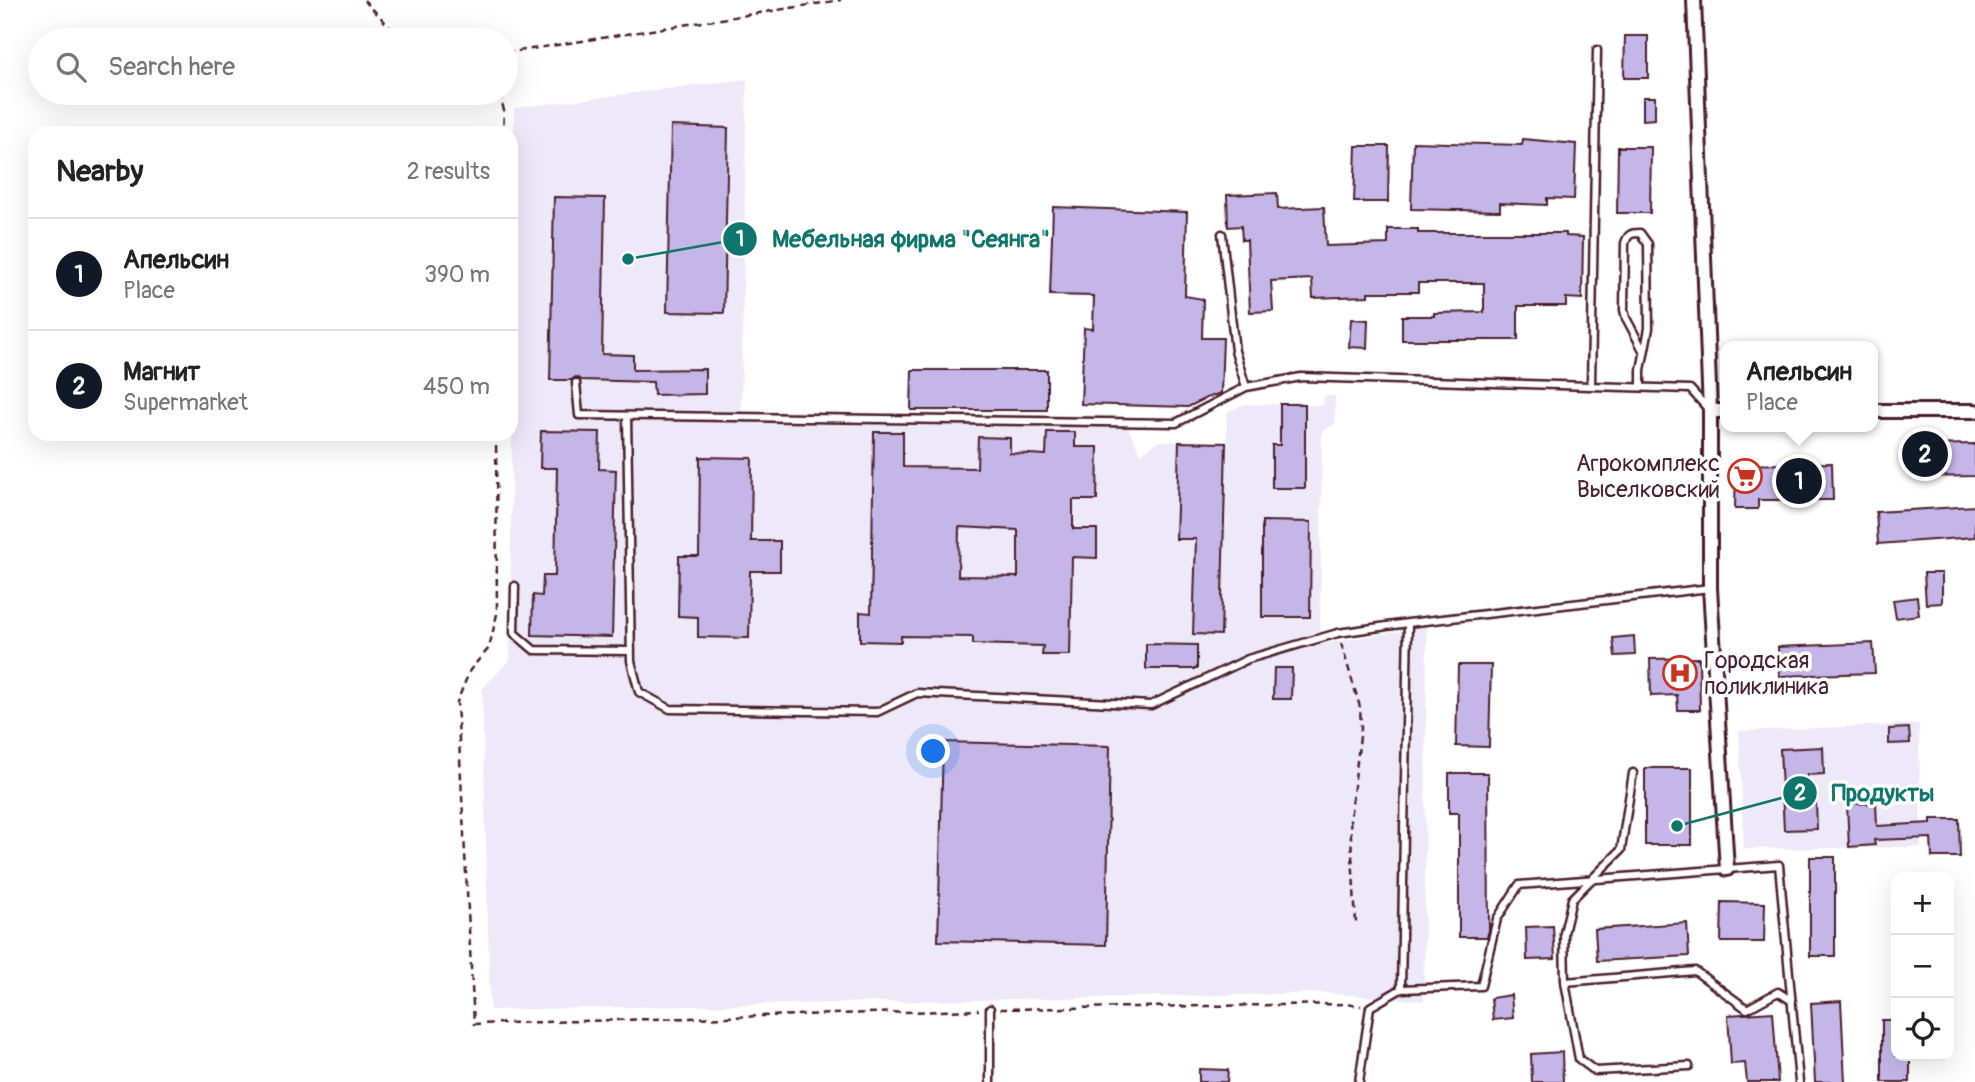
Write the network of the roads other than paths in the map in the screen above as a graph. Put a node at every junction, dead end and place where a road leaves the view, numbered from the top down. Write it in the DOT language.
graph roads {
  1 [pos="1694,0"];
  2 [pos="1597,50"];
  3 [pos="1222,234"];
  4 [pos="1644,352"];
  5 [pos="576,383"];
  6 [pos="1591,384"];
  7 [pos="1641,386"];
  8 [pos="1246,387"];
  9 [pos="1710,411"];
  10 [pos="1720,411"];
  11 [pos="1878,411"];
  12 [pos="1975,411"];
  13 [pos="627,416"];
  14 [pos="515,586"];
  15 [pos="1710,588"];
  16 [pos="1408,623"];
  17 [pos="630,651"];
  18 [pos="1633,773"];
  19 [pos="1727,869"];
  20 [pos="1590,880"];
  21 [pos="1565,982"];
  22 [pos="1401,989"];
  23 [pos="1792,1001"];
  24 [pos="990,1009"];
  25 [pos="1689,1066"];
  26 [pos="990,1082"];
  27 [pos="1359,1082"];
  28 [pos="1799,1082"];
  1 -- 9 [label="street"];
  2 -- 6 [label="lane"];
  3 -- 8 [label="lane"];
  4 -- 4 [label="lane"];
  4 -- 7 [label="lane"];
  5 -- 13 [label="lane"];
  6 -- 7 [label="lane"];
  6 -- 8 [label="lane"];
  7 -- 9 [label="lane"];
  8 -- 13 [label="lane"];
  9 -- 10 [label="street"];
  9 -- 15 [label="street"];
  11 -- 12 [label="street"];
  13 -- 17 [label="lane"];
  14 -- 17 [label="lane"];
  15 -- 16 [label="lane"];
  15 -- 19 [label="street"];
  16 -- 17 [label="lane"];
  16 -- 22 [label="lane"];
  18 -- 20 [label="lane"];
  19 -- 20 [label="lane"];
  19 -- 23 [label="lane"];
  20 -- 21 [label="lane"];
  20 -- 22 [label="lane"];
  21 -- 23 [label="lane"];
  21 -- 25 [label="lane"];
  22 -- 27 [label="lane"];
  23 -- 28 [label="lane"];
  24 -- 26 [label="lane"];
}
